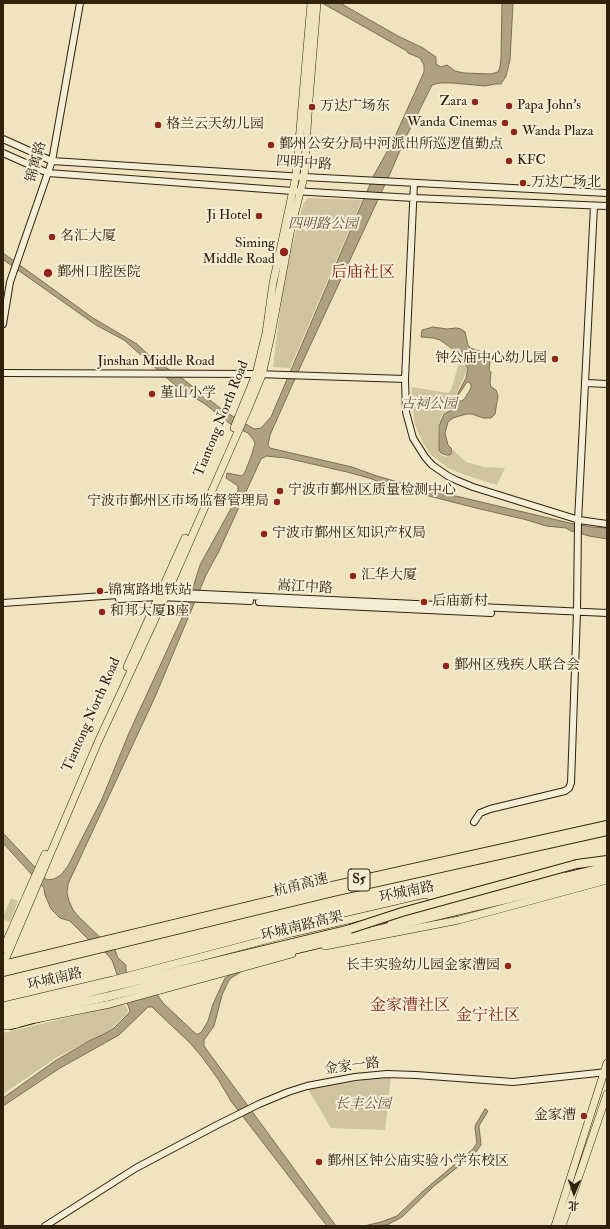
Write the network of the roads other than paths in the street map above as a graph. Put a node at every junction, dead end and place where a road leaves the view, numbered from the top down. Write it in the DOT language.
graph roads {
  1 [pos="80,3"];
  2 [pos="314,6"];
  3 [pos="3,139"];
  4 [pos="3,152"];
  5 [pos="52,160"];
  6 [pos="48,172"];
  7 [pos="296,176"];
  8 [pos="304,177"];
  9 [pos="414,183"];
  10 [pos="293,191"];
  11 [pos="301,191"];
  12 [pos="607,193"];
  13 [pos="414,198"];
  14 [pos="594,206"];
  15 [pos="607,206"];
  16 [pos="3,324"];
  17 [pos="3,373"];
  18 [pos="259,374"];
  19 [pos="405,379"];
  20 [pos="586,383"];
  21 [pos="607,384"];
  22 [pos="579,520"];
  23 [pos="607,524"];
  24 [pos="163,595"];
  25 [pos="3,603"];
  26 [pos="3,607"];
  27 [pos="607,613"];
  28 [pos="577,614"];
  29 [pos="607,617"];
  30 [pos="77,785"];
  31 [pos="474,822"];
  32 [pos="607,824"];
  33 [pos="607,831"];
  34 [pos="607,860"];
  35 [pos="607,863"];
  36 [pos="607,867"];
  37 [pos="607,875"];
  38 [pos="607,880"];
  39 [pos="353,932"];
  40 [pos="114,942"];
  41 [pos="89,948"];
  42 [pos="3,949"];
  43 [pos="3,965"];
  44 [pos="227,966"];
  45 [pos="3,972"];
  46 [pos="3,1006"];
  47 [pos="3,1013"];
  48 [pos="3,1020"];
  49 [pos="7,1026"];
  50 [pos="607,1063"];
  51 [pos="605,1072"];
  52 [pos="607,1094"];
  53 [pos="45,1226"];
  54 [pos="555,1226"];
  55 [pos="562,1226"];
  1 -- 5 [label="street, 锦寓路"];
  2 -- 7 [label="main road, Tiantong North Road"];
  2 -- 8 [label="main road"];
  3 -- 5 [label="street, 四明中路"];
  4 -- 6 [label="street"];
  5 -- 6 [label="street, 锦寓路"];
  5 -- 7 [label="street, 四明中路"];
  6 -- 10 [label="street"];
  6 -- 16 [label="street, 锦寓路"];
  7 -- 8 [label="street, 四明中路"];
  7 -- 10 [label="main road, Tiantong North Road"];
  8 -- 9 [label="street, 四明中路"];
  8 -- 11 [label="main road"];
  9 -- 12 [label="street, 四明中路"];
  9 -- 13 [label="street"];
  10 -- 11 [label="street"];
  10 -- 18 [label="main road, Tiantong North Road"];
  11 -- 13 [label="street"];
  11 -- 18 [label="main road"];
  13 -- 14 [label="street"];
  13 -- 19 [label="street"];
  14 -- 15 [label="street"];
  14 -- 20 [label="street"];
  17 -- 18 [label="street, Jinshan Middle Road"];
  18 -- 19 [label="street, Jinshan Middle Road"];
  18 -- 24 [label="main road, Tiantong North Road"];
  19 -- 22 [label="street"];
  20 -- 21 [label="street"];
  20 -- 22 [label="street"];
  22 -- 23 [label="street"];
  22 -- 28 [label="street"];
  24 -- 25 [label="street, 嵩江中路"];
  24 -- 26 [label="street, 嵩江中路"];
  24 -- 28 [label="street, 嵩江中路"];
  24 -- 28 [label="street, 嵩江中路"];
  24 -- 30 [label="main road, Tiantong North Road"];
  24 -- 30 [label="main road, Tiantong North Road"];
  27 -- 28 [label="street, 嵩江中路"];
  28 -- 29 [label="street, 嵩江中路"];
  28 -- 31 [label="street"];
  30 -- 42 [label="main road, Tiantong North Road"];
  30 -- 43 [label="main road, Tiantong North Road"];
  32 -- 40 [label="highway, 杭甬高速 / S5"];
  33 -- 40 [label="highway, 杭甬高速 / S5"];
  34 -- 39 [label="highway, bridge"];
  35 -- 46 [label="main road, 环城南路"];
  36 -- 39 [label="highway, 环城南路高架, bridge"];
  37 -- 39 [label="highway, 环城南路高架"];
  38 -- 39 [label="highway"];
  38 -- 49 [label="main road"];
  39 -- 44 [label="highway, 环城南路高架"];
  39 -- 47 [label="highway, 环城南路高架"];
  40 -- 41 [label="highway, 杭甬高速 / S5"];
  41 -- 43 [label="highway, 杭甬高速 / S5"];
  41 -- 45 [label="highway, 杭甬高速 / S5"];
  44 -- 48 [label="highway, 环城南路高架"];
  44 -- 49 [label="highway"];
  50 -- 51 [label="main road"];
  51 -- 53 [label="street, 金家一路"];
  51 -- 54 [label="main road"];
  52 -- 55 [label="main road"];
}
